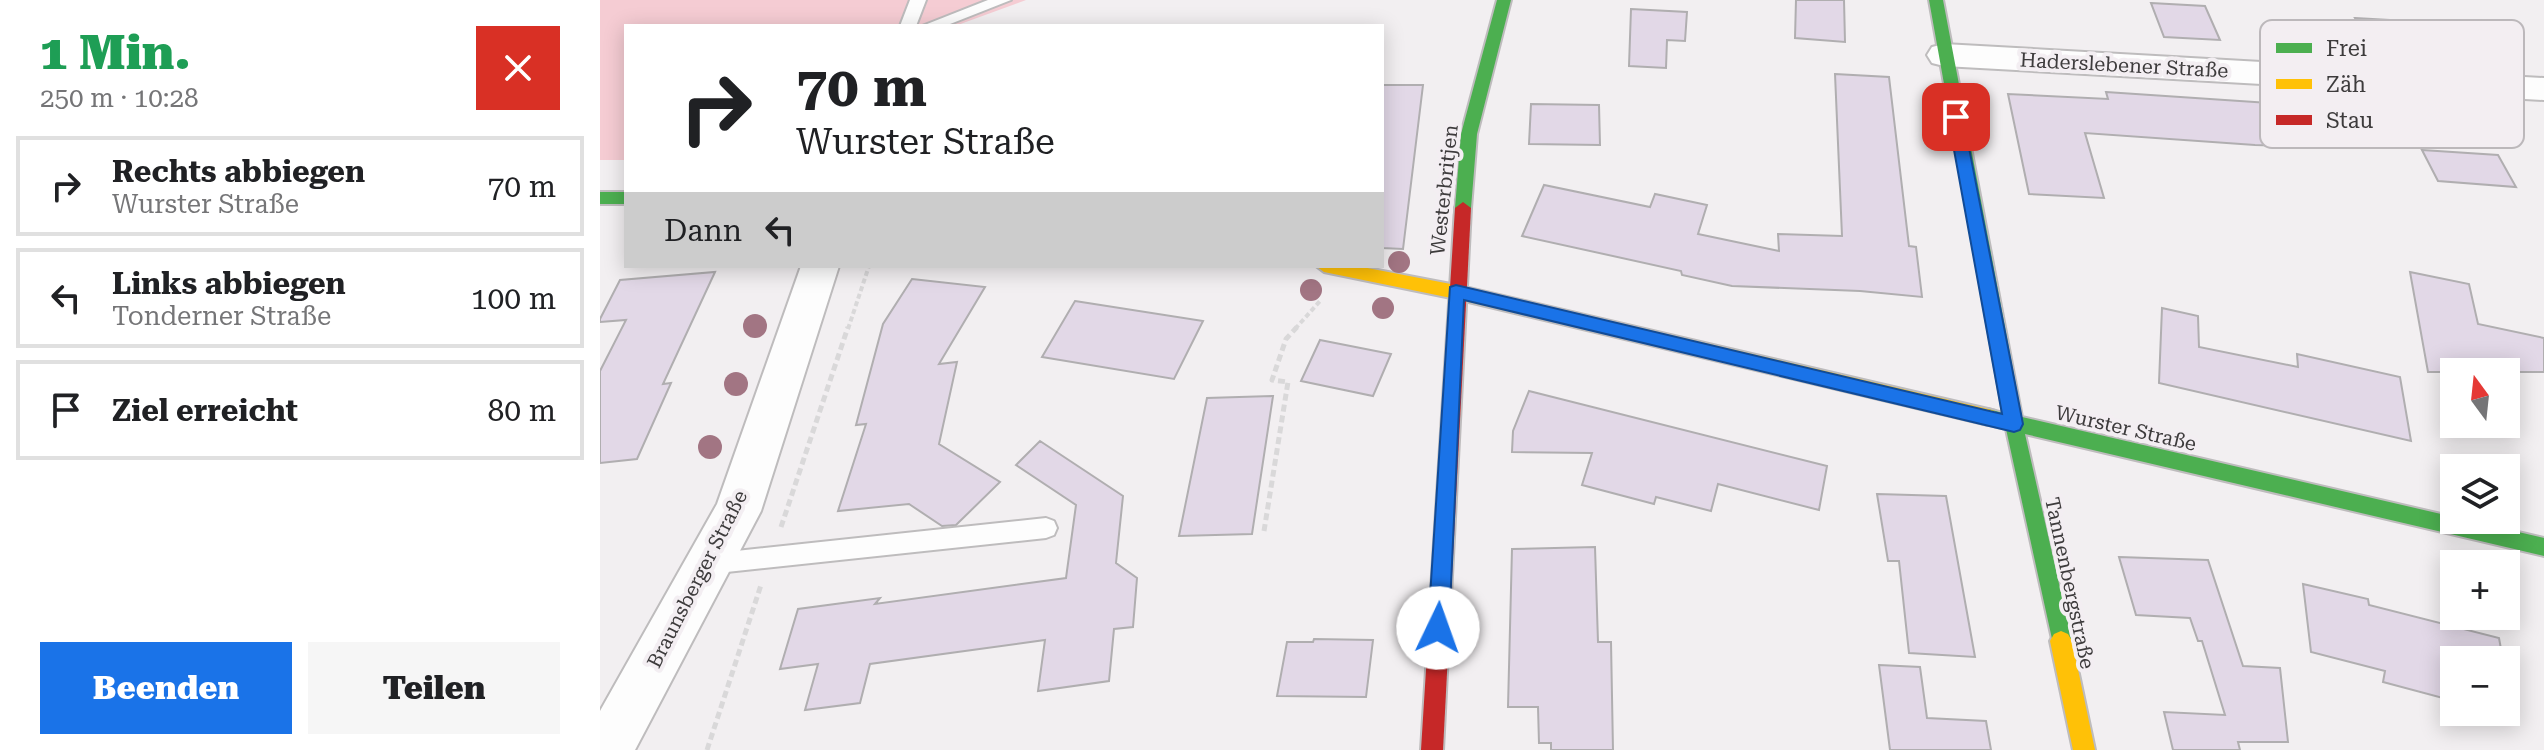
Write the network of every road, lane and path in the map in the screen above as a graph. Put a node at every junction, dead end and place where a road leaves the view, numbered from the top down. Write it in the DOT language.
graph roads {
  1 [pos="918,0"];
  2 [pos="1003,0"];
  3 [pos="1504,0"];
  4 [pos="1936,0"];
  5 [pos="909,24"];
  6 [pos="936,24"];
  7 [pos="1944,55"];
  8 [pos="2260,73"];
  9 [pos="2524,88"];
  10 [pos="2544,89"];
  11 [pos="600,198"];
  12 [pos="624,198"];
  13 [pos="819,268"];
  14 [pos="868,268"];
  15 [pos="1336,268"];
  16 [pos="1347,270"];
  17 [pos="1456,292"];
  18 [pos="2014,424"];
  19 [pos="1046,528"];
  20 [pos="1264,531"];
  21 [pos="2544,547"];
  22 [pos="770,560"];
  23 [pos="708,564"];
  24 [pos="607,750"];
  25 [pos="707,750"];
  26 [pos="1432,750"];
  27 [pos="2084,750"];
  1 -- 5 [label="lane"];
  2 -- 6 [label="lane"];
  3 -- 17 [label="street, Westerbritjen"];
  4 -- 7 [label="street, Tannenbergstraße"];
  7 -- 8 [label="street, Haderslebener Straße"];
  7 -- 18 [label="street, Tannenbergstraße"];
  9 -- 10 [label="street, Haderslebener Straße"];
  11 -- 12 [label="street"];
  13 -- 23 [label="street, Braunsberger Straße"];
  14 -- 22 [label="path"];
  15 -- 16 [label="street, Wurster Straße"];
  16 -- 17 [label="street, Wurster Straße"];
  16 -- 20 [label="path"];
  17 -- 18 [label="street, Wurster Straße"];
  17 -- 26 [label="street, Westerbritjen"];
  18 -- 21 [label="street, Wurster Straße"];
  18 -- 27 [label="street, Tannenbergstraße"];
  19 -- 22 [label="lane"];
  22 -- 23 [label="lane"];
  22 -- 25 [label="path"];
  23 -- 24 [label="street, Braunsberger Straße"];
}
